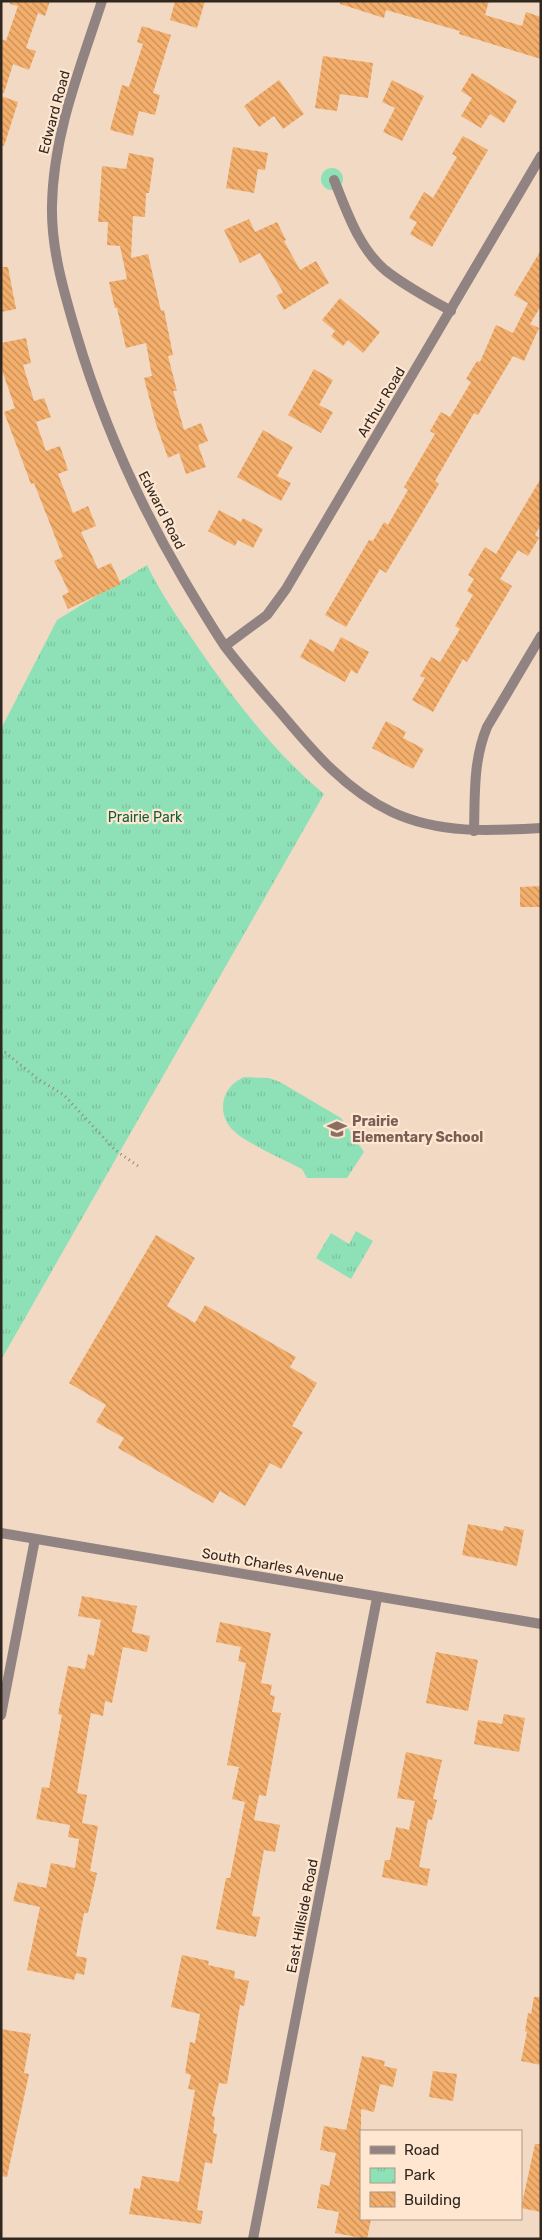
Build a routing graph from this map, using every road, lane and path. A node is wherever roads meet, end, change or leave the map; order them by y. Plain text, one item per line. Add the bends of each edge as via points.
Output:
1 (102, 1) edge
2 (541, 156) edge
3 (334, 180) dead end
4 (451, 311) junction
5 (541, 636) edge
6 (225, 646) junction
7 (541, 828) edge
8 (474, 831) junction
9 (1, 1049) edge
10 (141, 1168) dead end
11 (1, 1533) edge
12 (35, 1539) junction
13 (378, 1598) junction
14 (541, 1624) edge
15 (1, 1715) edge
16 (253, 2239) edge

1 - 6 street, Edward Road via 60,137 52,207 54,244 85,364 116,449 160,539
2 - 4 street, Arthur Road
3 - 4 street via 352,222 375,260 408,286
4 - 6 street, Arthur Road via 278,603
5 - 8 street via 487,726 481,742 475,772
6 - 8 street, Edward Road via 298,734 348,784 369,800 408,819 440,828
7 - 8 street, Edward Road
9 - 10 path via 64,1095 115,1150
11 - 12 street, South Charles Avenue
12 - 13 street, South Charles Avenue
12 - 15 street
13 - 14 street, South Charles Avenue
13 - 16 street, East Hillside Road

